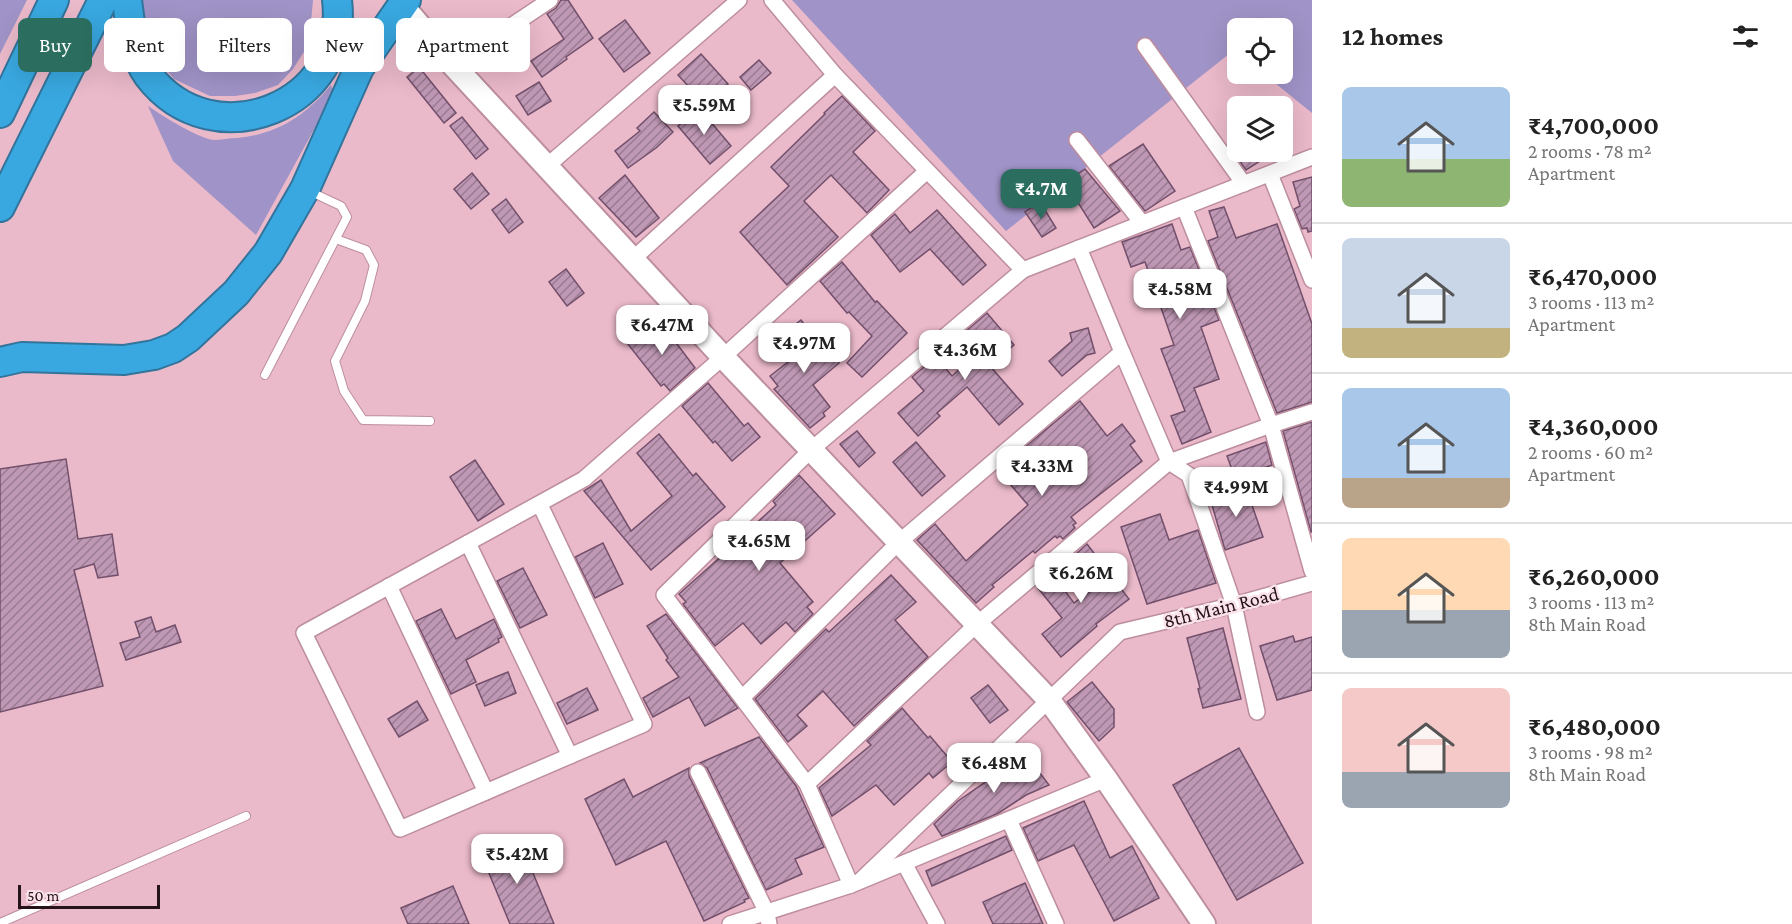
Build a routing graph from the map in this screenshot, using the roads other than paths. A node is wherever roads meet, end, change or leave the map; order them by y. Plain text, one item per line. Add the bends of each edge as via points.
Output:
1 (54, 0) edge
2 (103, 0) edge
3 (127, 0) edge
4 (337, 0) edge
5 (550, 0) edge
6 (739, 0) edge
7 (772, 0) edge
8 (404, 3) edge
9 (338, 18) edge
10 (416, 18) edge
11 (523, 18) edge
12 (384, 32) edge
13 (1145, 46) dead end
14 (319, 72) edge
15 (357, 72) edge
16 (460, 72) edge
17 (835, 75) junction
18 (7, 89) edge
19 (0, 113) edge
20 (1077, 140) dead end
21 (1312, 157) edge
22 (547, 166) junction
23 (927, 171) junction
24 (1270, 174) junction
25 (1244, 184) junction
26 (305, 189) junction
27 (0, 207) edge
28 (1184, 207) junction
29 (1142, 224) junction
30 (336, 239) junction
31 (1079, 248) junction
32 (633, 259) junction
33 (1023, 270) junction
34 (1312, 280) edge
35 (1122, 352) junction
36 (723, 357) junction
37 (0, 362) edge
38 (265, 375) dead end
39 (1312, 412) edge
40 (430, 421) dead end
41 (1270, 424) junction
42 (812, 449) junction
43 (1169, 462) junction
44 (543, 511) dead end
45 (468, 543) junction
46 (898, 543) junction
47 (1312, 571) edge
48 (1312, 583) edge
49 (389, 586) junction
50 (1234, 605) junction
51 (976, 625) junction
52 (743, 697) junction
53 (1049, 700) junction
54 (1257, 712) dead end
55 (570, 756) junction
56 (698, 772) dead end
57 (1106, 779) junction
58 (807, 784) junction
59 (486, 792) junction
60 (246, 816) dead end
61 (1009, 820) junction
62 (904, 862) junction
63 (856, 883) junction
64 (768, 919) edge
65 (0, 923) edge
66 (730, 924) edge
67 (937, 924) edge
68 (1056, 924) edge
69 (1204, 924) edge

1 - 18 highway
2 - 27 highway
3 - 14 highway via 137,52 148,74 180,104 196,112 237,119 261,113 301,92
4 - 9 highway
5 - 11 street
6 - 22 street
7 - 17 street
8 - 10 street
8 - 12 highway
13 - 25 street
15 - 26 highway
16 - 22 street
17 - 23 street
17 - 32 street
18 - 19 highway
20 - 29 street
21 - 24 street
22 - 32 street
23 - 33 street
23 - 36 street
24 - 25 street
24 - 34 street
25 - 28 street
26 - 30 lane via 341,207 347,217
26 - 37 highway via 268,253 236,293 173,348 124,360 22,357
28 - 29 street
28 - 41 street
29 - 31 street
30 - 38 lane
30 - 40 lane via 366,250 374,266 364,301 335,362 344,391 363,420
31 - 33 street
31 - 35 street
32 - 36 street
33 - 42 street
35 - 43 street
35 - 46 street
36 - 42 street
36 - 45 street via 584,479
39 - 41 street
41 - 43 street
41 - 47 street
42 - 46 street
42 - 52 street via 664,596
43 - 50 street via 1189,476
43 - 51 street
44 - 55 street via 644,724
45 - 49 street
45 - 55 street
46 - 51 street
46 - 52 street
48 - 50 street, 8th Main Road
49 - 59 street
49 - 59 street via 304,633 400,829
50 - 53 street, 8th Main Road via 1120,632
50 - 54 street
51 - 53 street
51 - 58 street
52 - 58 street
53 - 57 street
53 - 63 street, 8th Main Road
55 - 59 street
56 - 64 street
57 - 61 street
57 - 69 street
58 - 63 street
60 - 65 lane
61 - 62 street
61 - 68 street
62 - 63 street
62 - 67 street
63 - 64 street
64 - 66 street

